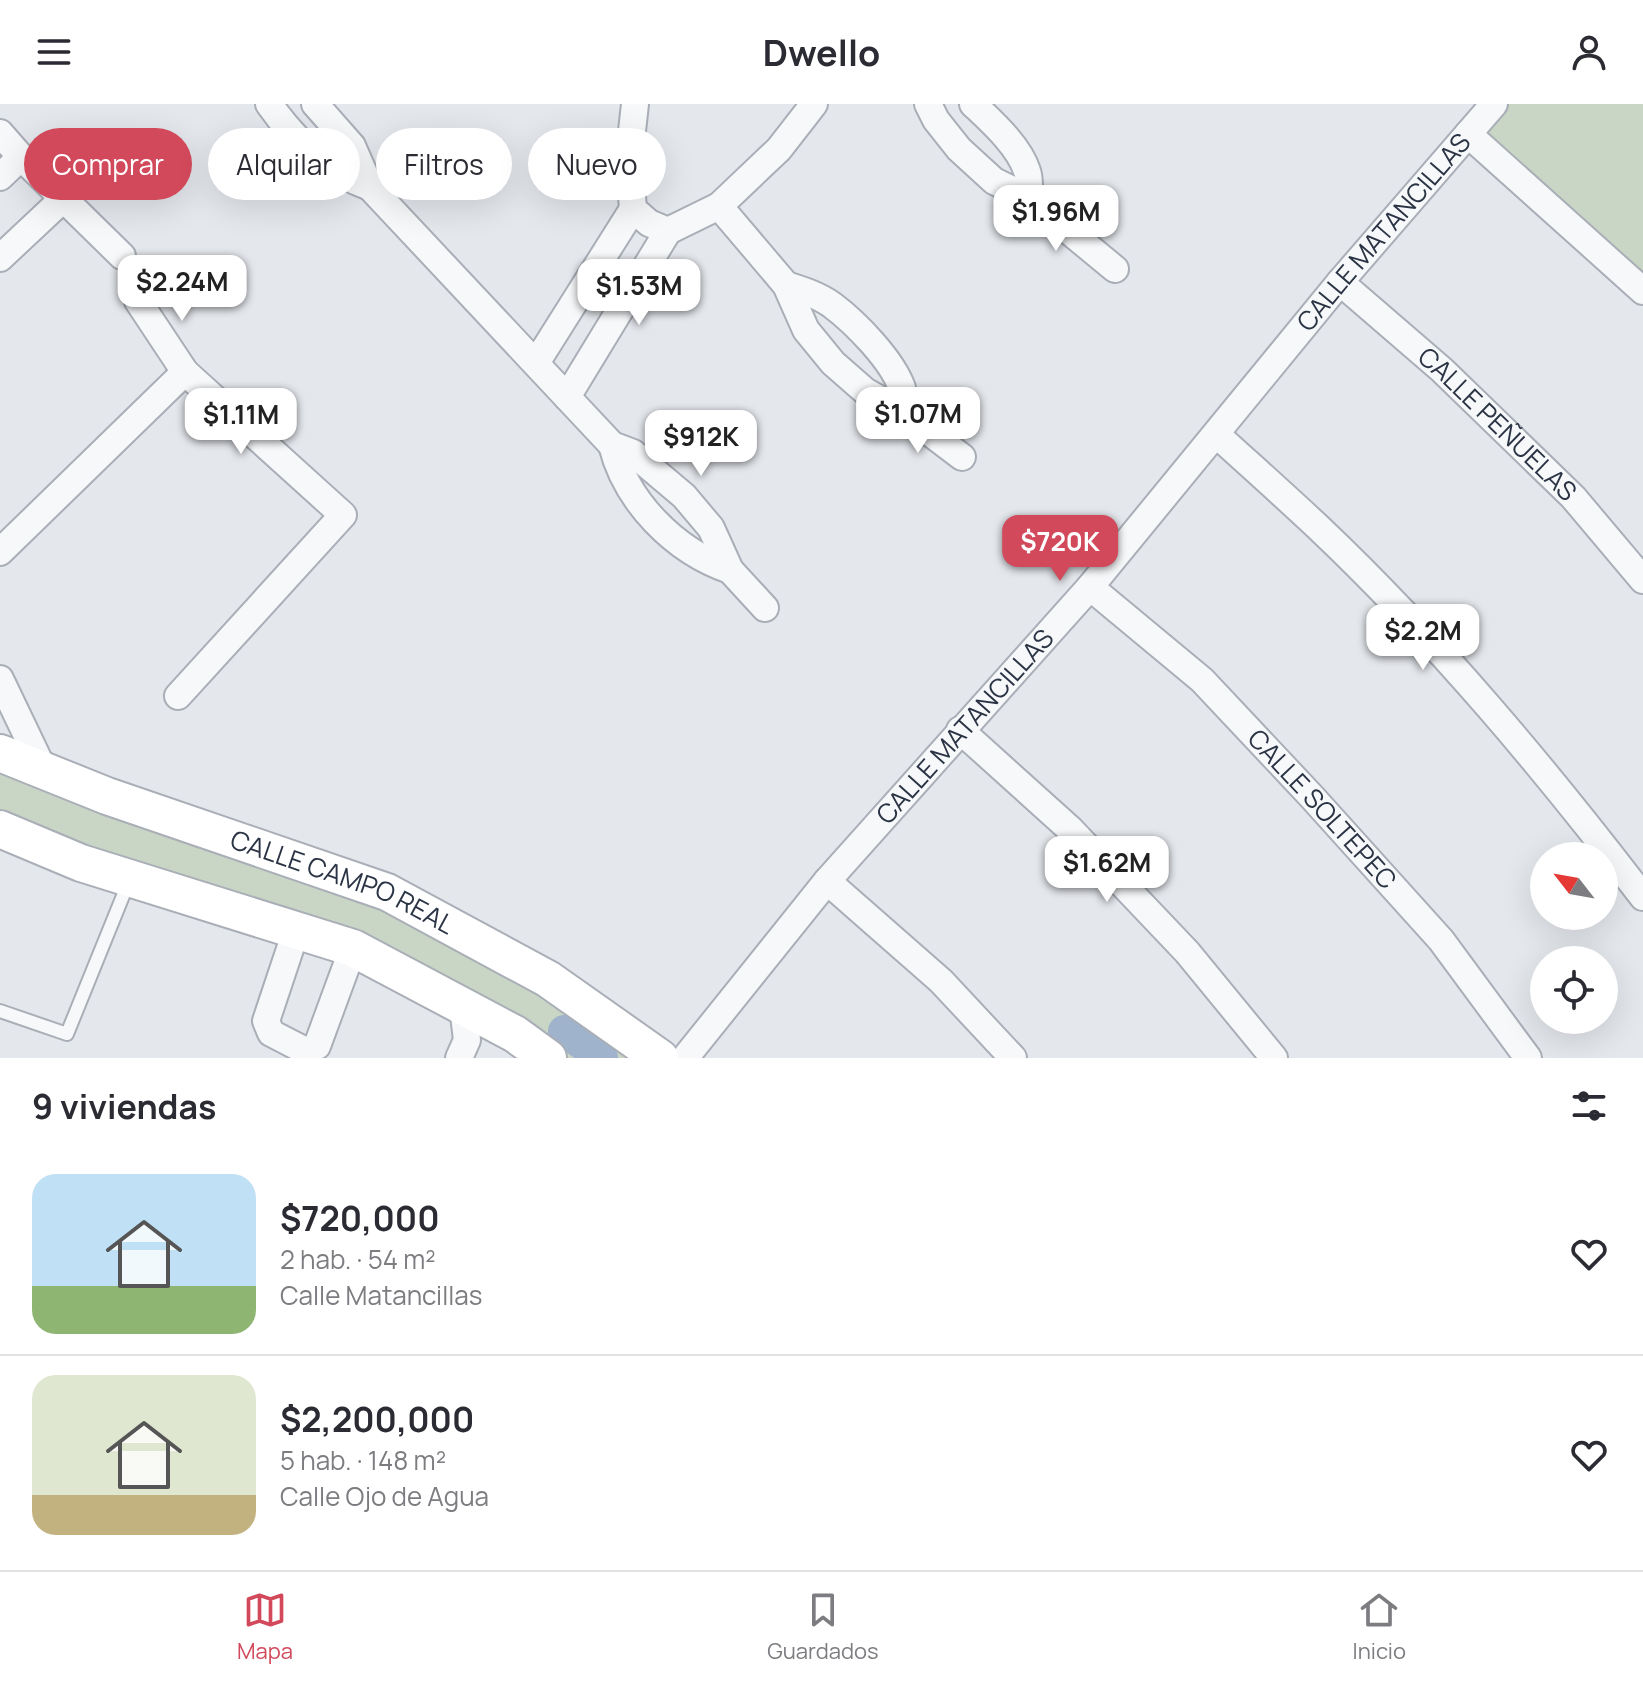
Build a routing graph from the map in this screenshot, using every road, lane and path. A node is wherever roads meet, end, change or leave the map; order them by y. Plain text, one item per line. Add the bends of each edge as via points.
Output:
1 (269, 104) edge
2 (315, 104) edge
3 (635, 104) edge
4 (814, 104) edge
5 (928, 104) edge
6 (973, 104) edge
7 (1494, 104) edge
8 (0, 133) edge
9 (1468, 134) junction
10 (21, 157) junction
11 (24, 160) edge
12 (0, 177) edge
13 (370, 187) junction
14 (1029, 198) junction
15 (62, 200) edge
16 (66, 200) edge
17 (719, 206) junction
18 (633, 209) junction
19 (668, 231) junction
20 (122, 256) dead end
21 (0, 258) edge
22 (1115, 269) dead end
23 (1340, 282) junction
24 (786, 285) junction
25 (1643, 291) edge
26 (138, 301) dead end
27 (536, 363) junction
28 (185, 372) junction
29 (567, 397) junction
30 (904, 413) junction
31 (1216, 434) junction
32 (612, 445) junction
33 (962, 457) dead end
34 (0, 552) edge
35 (730, 570) junction
36 (1643, 580) edge
37 (1090, 587) junction
38 (765, 608) dead end
39 (0, 679) edge
40 (178, 696) dead end
41 (960, 730) junction
42 (0, 753) edge
43 (44, 771) junction
44 (0, 829) edge
45 (131, 878) junction
46 (827, 881) junction
47 (1643, 897) edge
48 (296, 931) junction
49 (353, 948) junction
50 (463, 1007) junction
51 (0, 1011) edge
52 (534, 1056) edge
53 (459, 1058) edge
54 (660, 1058) edge
55 (685, 1058) edge
56 (1013, 1058) edge
57 (1274, 1058) edge
58 (1528, 1058) edge

1 - 13 street via 328,168
2 - 13 street via 352,146
3 - 18 street via 629,158
4 - 17 street via 779,149
5 - 14 street via 959,149 994,181
6 - 14 street via 1021,158 1029,174
7 - 9 street, CALLE MATANCILLAS
8 - 10 street
9 - 23 street, CALLE MATANCILLAS
9 - 25 street
10 - 11 street
10 - 12 street
13 - 27 street
14 - 22 street
15 - 21 street
16 - 20 street
17 - 19 street
17 - 24 street
18 - 19 street
18 - 27 street
19 - 29 street
23 - 31 street, CALLE MATANCILLAS
23 - 36 street, CALLE PEÑUELAS via 1442,370 1573,497
24 - 30 street via 806,330 833,363 865,391
24 - 30 street via 831,305 864,335 903,390
26 - 28 street
27 - 29 street
28 - 34 street
28 - 40 street via 343,515
29 - 32 street
30 - 33 street
31 - 37 street, CALLE MATANCILLAS
31 - 47 street via 1320,529 1436,649 1567,799
32 - 35 street via 633,453 684,496 711,528
32 - 35 street via 629,489 659,524 687,550
35 - 38 street
37 - 41 street, CALLE MATANCILLAS
37 - 58 street, CALLE SOLTEPEC via 1202,680 1312,797 1441,940
39 - 43 street
41 - 46 street, CALLE MATANCILLAS
41 - 57 street via 1082,841 1187,952
42 - 43 street, CALLE CAMPO REAL
43 - 54 street, CALLE CAMPO REAL via 387,892 548,979
44 - 45 street
45 - 48 street
45 - 51 lane via 67,1034
46 - 55 street, CALLE MATANCILLAS
46 - 56 street via 941,981
48 - 49 street
48 - 49 street via 266,1021 271,1033 306,1051 317,1046
49 - 50 street
50 - 52 street via 515,1034
50 - 53 street via 467,1040

